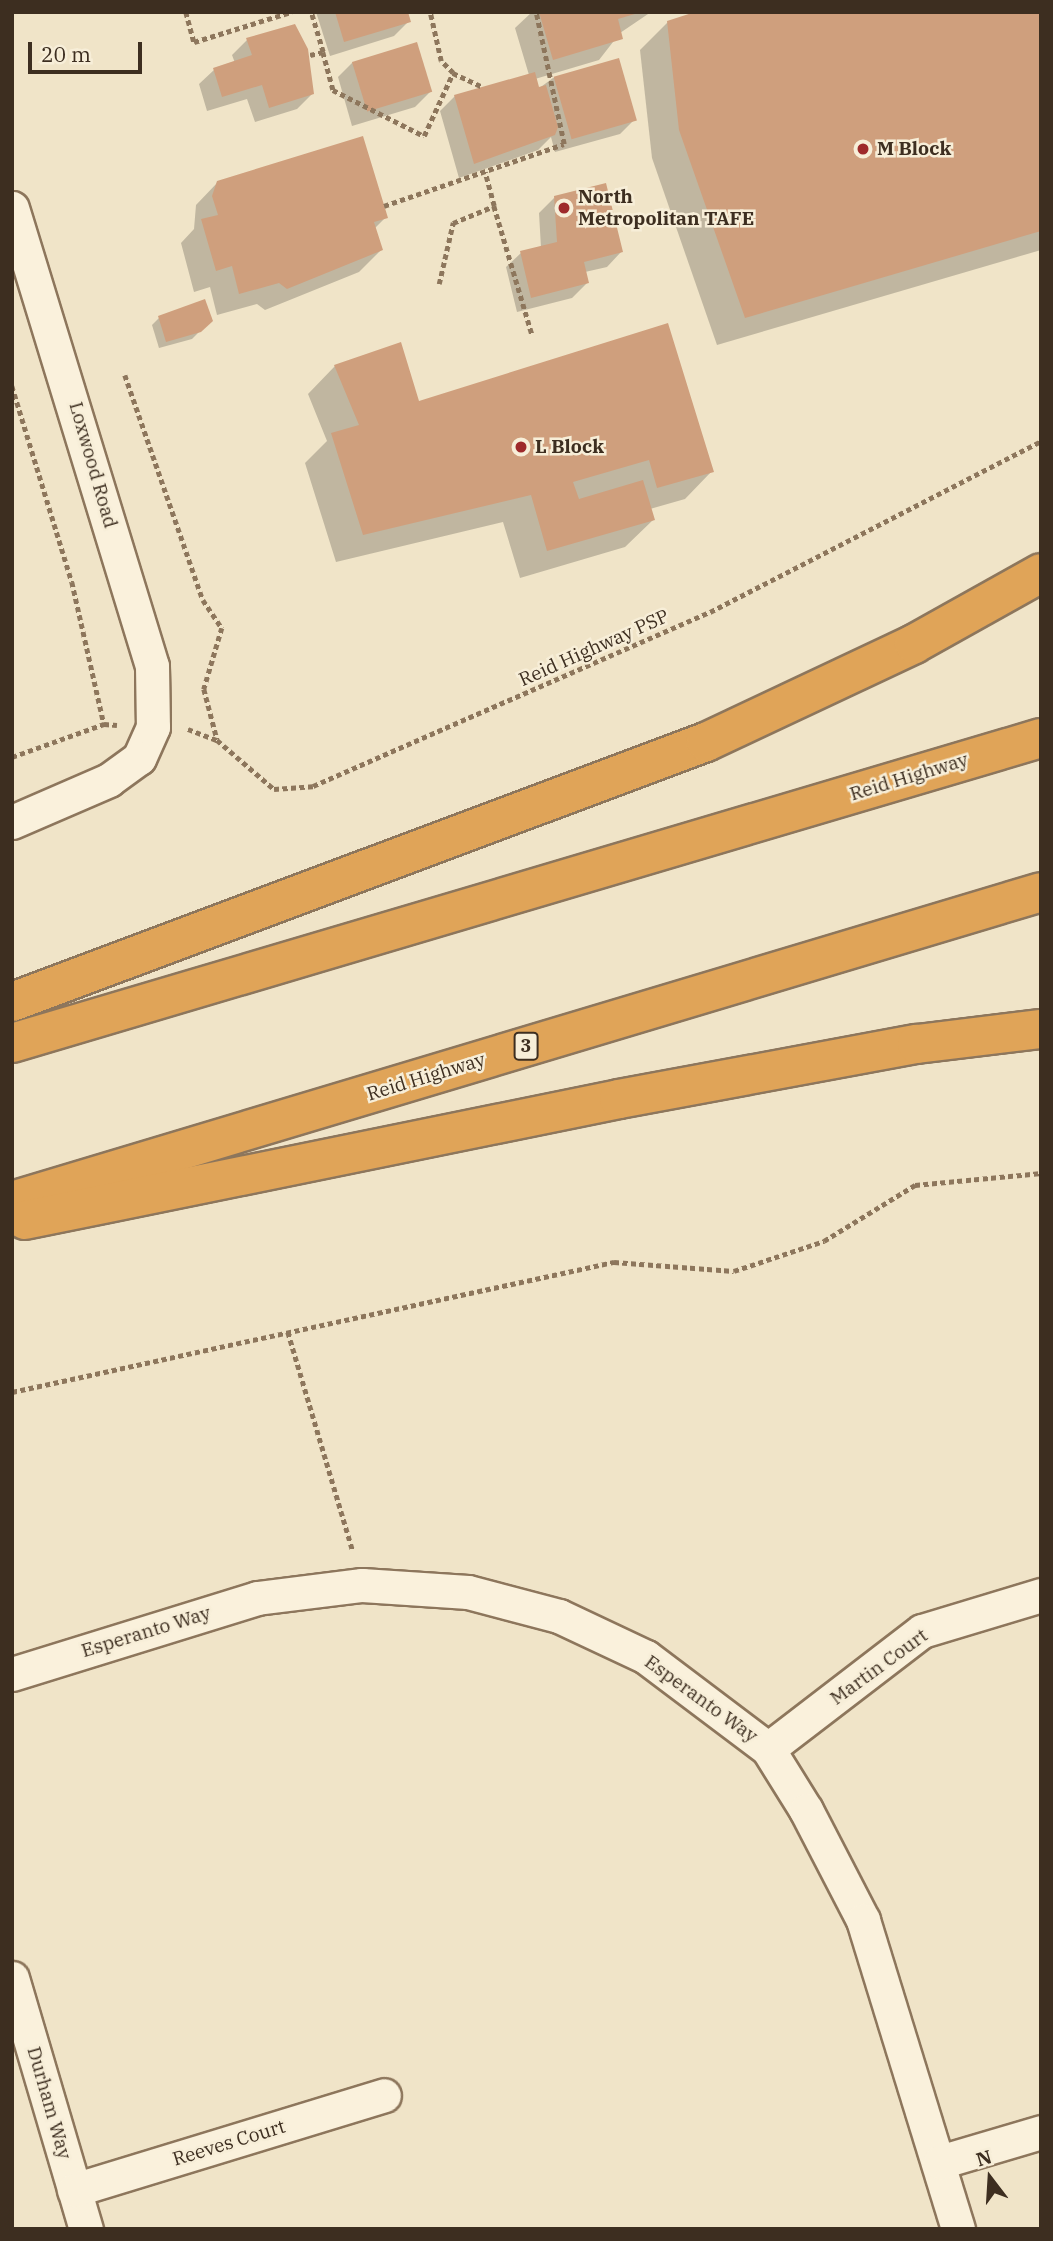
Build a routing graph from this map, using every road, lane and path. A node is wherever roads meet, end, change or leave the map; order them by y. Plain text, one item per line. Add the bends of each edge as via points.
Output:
1 (186, 12) edge
2 (291, 12) edge
3 (311, 12) edge
4 (430, 12) edge
5 (536, 12) edge
6 (323, 52) junction
7 (310, 55) dead end
8 (453, 73) junction
9 (483, 87) dead end
10 (485, 172) junction
11 (384, 206) dead end
12 (494, 206) junction
13 (13, 213) edge
14 (439, 284) dead end
15 (532, 334) dead end
16 (125, 375) dead end
17 (12, 386) edge
18 (1041, 441) edge
19 (1041, 573) edge
20 (104, 724) junction
21 (153, 727) junction
22 (1041, 737) edge
23 (217, 740) junction
24 (12, 757) edge
25 (12, 822) edge
26 (1041, 892) edge
27 (12, 1003) edge
28 (1041, 1028) edge
29 (12, 1043) edge
30 (1041, 1173) edge
31 (12, 1201) edge
32 (12, 1223) edge
33 (288, 1332) junction
34 (12, 1392) edge
35 (362, 1585) junction
36 (1041, 1595) edge
37 (12, 1674) edge
38 (768, 1749) junction
39 (12, 1978) edge
40 (384, 2095) dead end
41 (1041, 2132) edge
42 (940, 2162) junction
43 (74, 2190) junction
44 (86, 2229) edge
45 (958, 2229) edge

1 - 2 path via 194,42
3 - 6 path
4 - 8 path via 441,61
5 - 10 path via 564,144
6 - 7 path
6 - 8 path via 332,90 424,136
8 - 9 path
10 - 11 path
10 - 12 path
12 - 14 path via 453,223
12 - 15 path
13 - 21 street, Loxwood Road via 152,666
16 - 23 path via 203,600 222,628 204,690
17 - 20 path via 72,582
18 - 23 path, Reid Highway PSP via 710,612 313,786 274,789
19 - 27 highway via 914,644 706,742 502,824
20 - 21 path, Reid Highway PSP
20 - 24 path
21 - 23 path, Reid Highway PSP via 191,730
21 - 25 street via 139,758 109,780
22 - 29 highway, Reid Highway
26 - 31 highway, Reid Highway / 3
28 - 32 highway via 917,1044 632,1097
30 - 33 path via 915,1185 824,1241 734,1271 614,1262
33 - 34 path
33 - 35 path
35 - 37 street, Esperanto Way via 257,1598
35 - 38 street, Esperanto Way via 468,1592 559,1616 646,1657
36 - 38 street, Martin Court via 922,1631
38 - 42 street, Esperanto Way via 863,1920
39 - 43 street, Durham Way
40 - 43 street, Reeves Court
41 - 42 street
42 - 45 street, Esperanto Way
43 - 44 street, Durham Way

